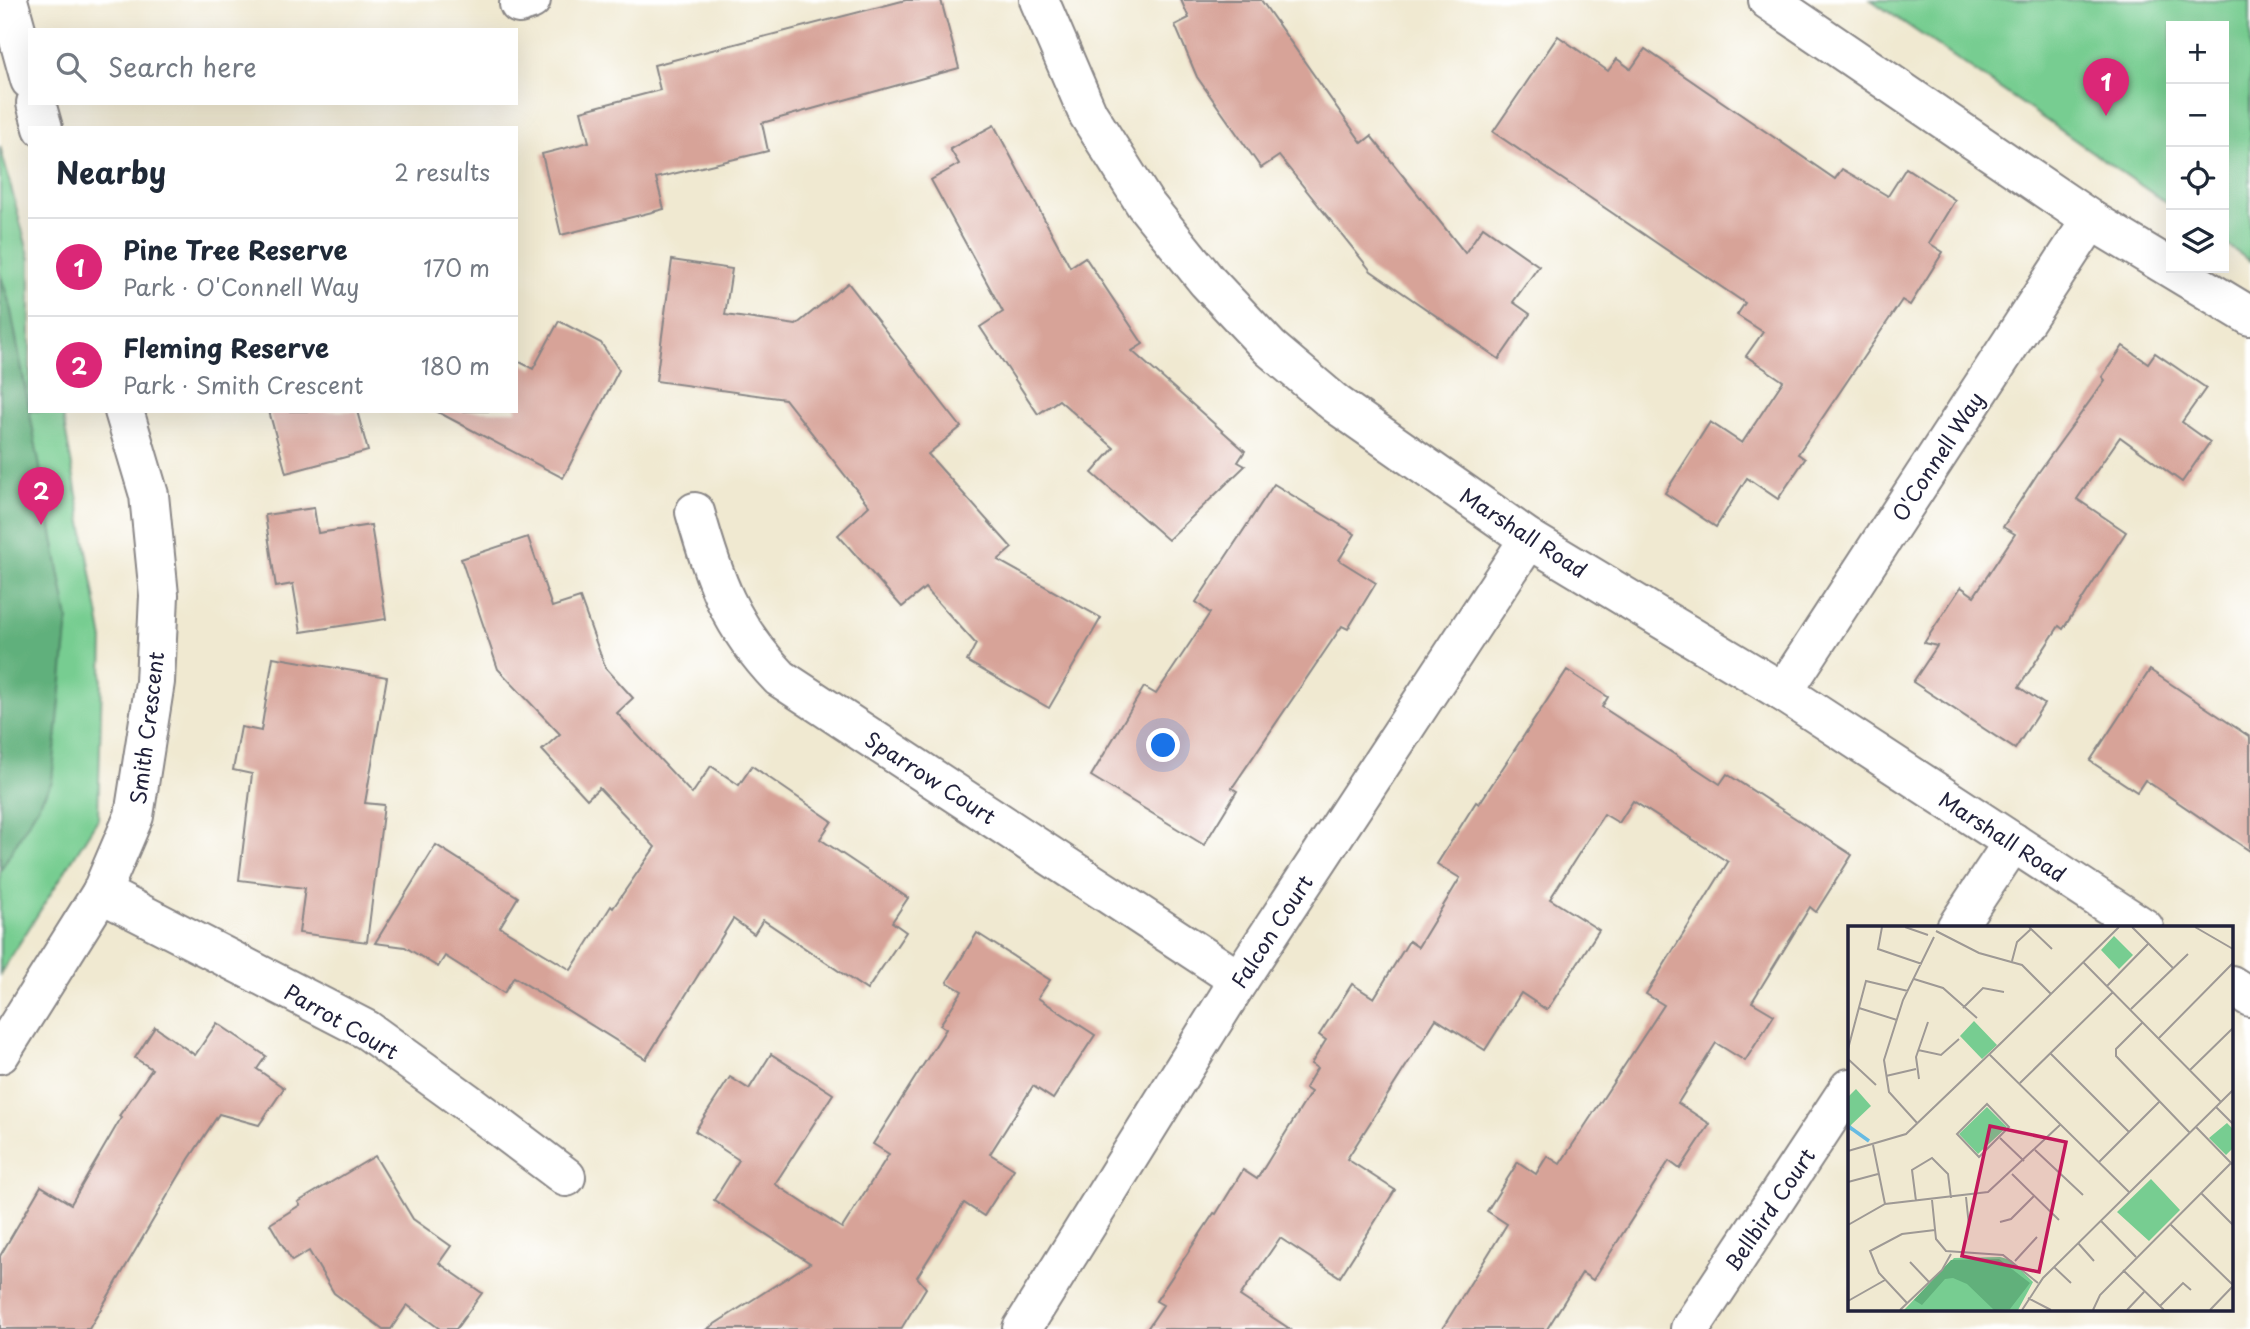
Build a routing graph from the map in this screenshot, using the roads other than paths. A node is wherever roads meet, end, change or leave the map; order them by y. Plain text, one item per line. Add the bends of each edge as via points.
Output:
1 (8, 0) edge
2 (1039, 0) edge
3 (1768, 0) edge
4 (28, 73) edge
5 (37, 105) edge
6 (42, 126) edge
7 (2091, 220) junction
8 (2250, 316) edge
9 (125, 413) edge
10 (695, 512) dead end
11 (1528, 539) junction
12 (1783, 692) junction
13 (2013, 842) junction
14 (101, 893) junction
15 (1956, 926) edge
16 (2141, 926) edge
17 (1239, 980) junction
18 (2232, 986) edge
19 (2250, 998) edge
20 (0, 1054) edge
21 (1848, 1090) edge
22 (566, 1177) dead end
23 (1023, 1329) edge
24 (1690, 1329) edge

1 - 4 street
2 - 11 street, Marshall Road via 1088,114 1145,204 1207,281 1270,348 1336,404
3 - 7 street
5 - 6 street
7 - 8 street
7 - 12 street, O'Connell Way
9 - 14 street, Smith Crescent via 149,495 159,595 155,682 134,816
10 - 17 street, Sparrow Court via 728,608 780,678
11 - 12 street, Marshall Road
11 - 17 street, Falcon Court
12 - 13 street, Marshall Road
13 - 15 street
13 - 16 street, Marshall Road
14 - 20 street, Smith Crescent
14 - 22 street, Parrot Court via 367,1030
17 - 23 street, Falcon Court
18 - 19 street
21 - 24 street, Bellbird Court

